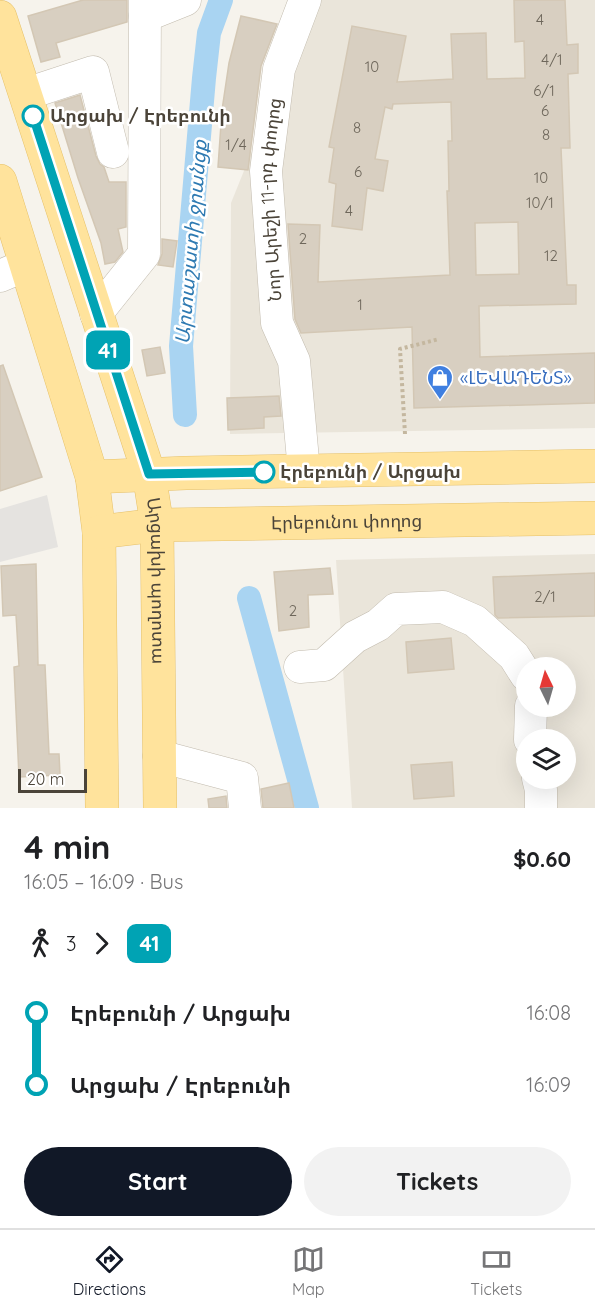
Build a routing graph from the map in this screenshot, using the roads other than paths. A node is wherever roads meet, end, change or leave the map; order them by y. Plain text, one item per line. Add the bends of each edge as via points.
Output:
1 (185, 0) edge
2 (305, 0) edge
3 (145, 8) edge
4 (0, 17) edge
5 (26, 94) junction
6 (112, 152) dead end
7 (0, 181) edge
8 (13, 271) edge
9 (96, 314) junction
10 (595, 466) edge
11 (304, 471) junction
12 (149, 474) junction
13 (92, 477) junction
14 (595, 518) edge
15 (157, 525) junction
16 (99, 532) junction
17 (516, 659) edge
18 (300, 667) dead end
19 (159, 756) junction
20 (541, 789) edge
21 (102, 808) edge
22 (160, 808) edge
23 (245, 808) edge
24 (541, 808) edge

1 - 3 street
2 - 11 street, Նոր Արեշի 11-րդ փողոց via 279,69 266,171 277,323 294,361
3 - 9 street via 144,254
4 - 5 main road, Արցախի պողոտա
5 - 6 street via 93,72
5 - 9 main road, Արցախի պողոտա
7 - 8 main road
8 - 13 main road
9 - 12 main road, Արցախի պողոտա
10 - 11 main road
11 - 12 main road
12 - 13 main road
12 - 15 main road, Արցախի պողոտա
13 - 16 main road
14 - 15 main road, Էրեբունու փողոց
15 - 16 main road, Էրեբունու փողոց
15 - 19 main road, Արցախի պողոտա
16 - 21 main road
17 - 18 street via 475,621 443,608 396,609 378,625 355,637 324,665
19 - 22 main road, Արցախի պողոտա
19 - 23 street via 242,778
20 - 24 street

